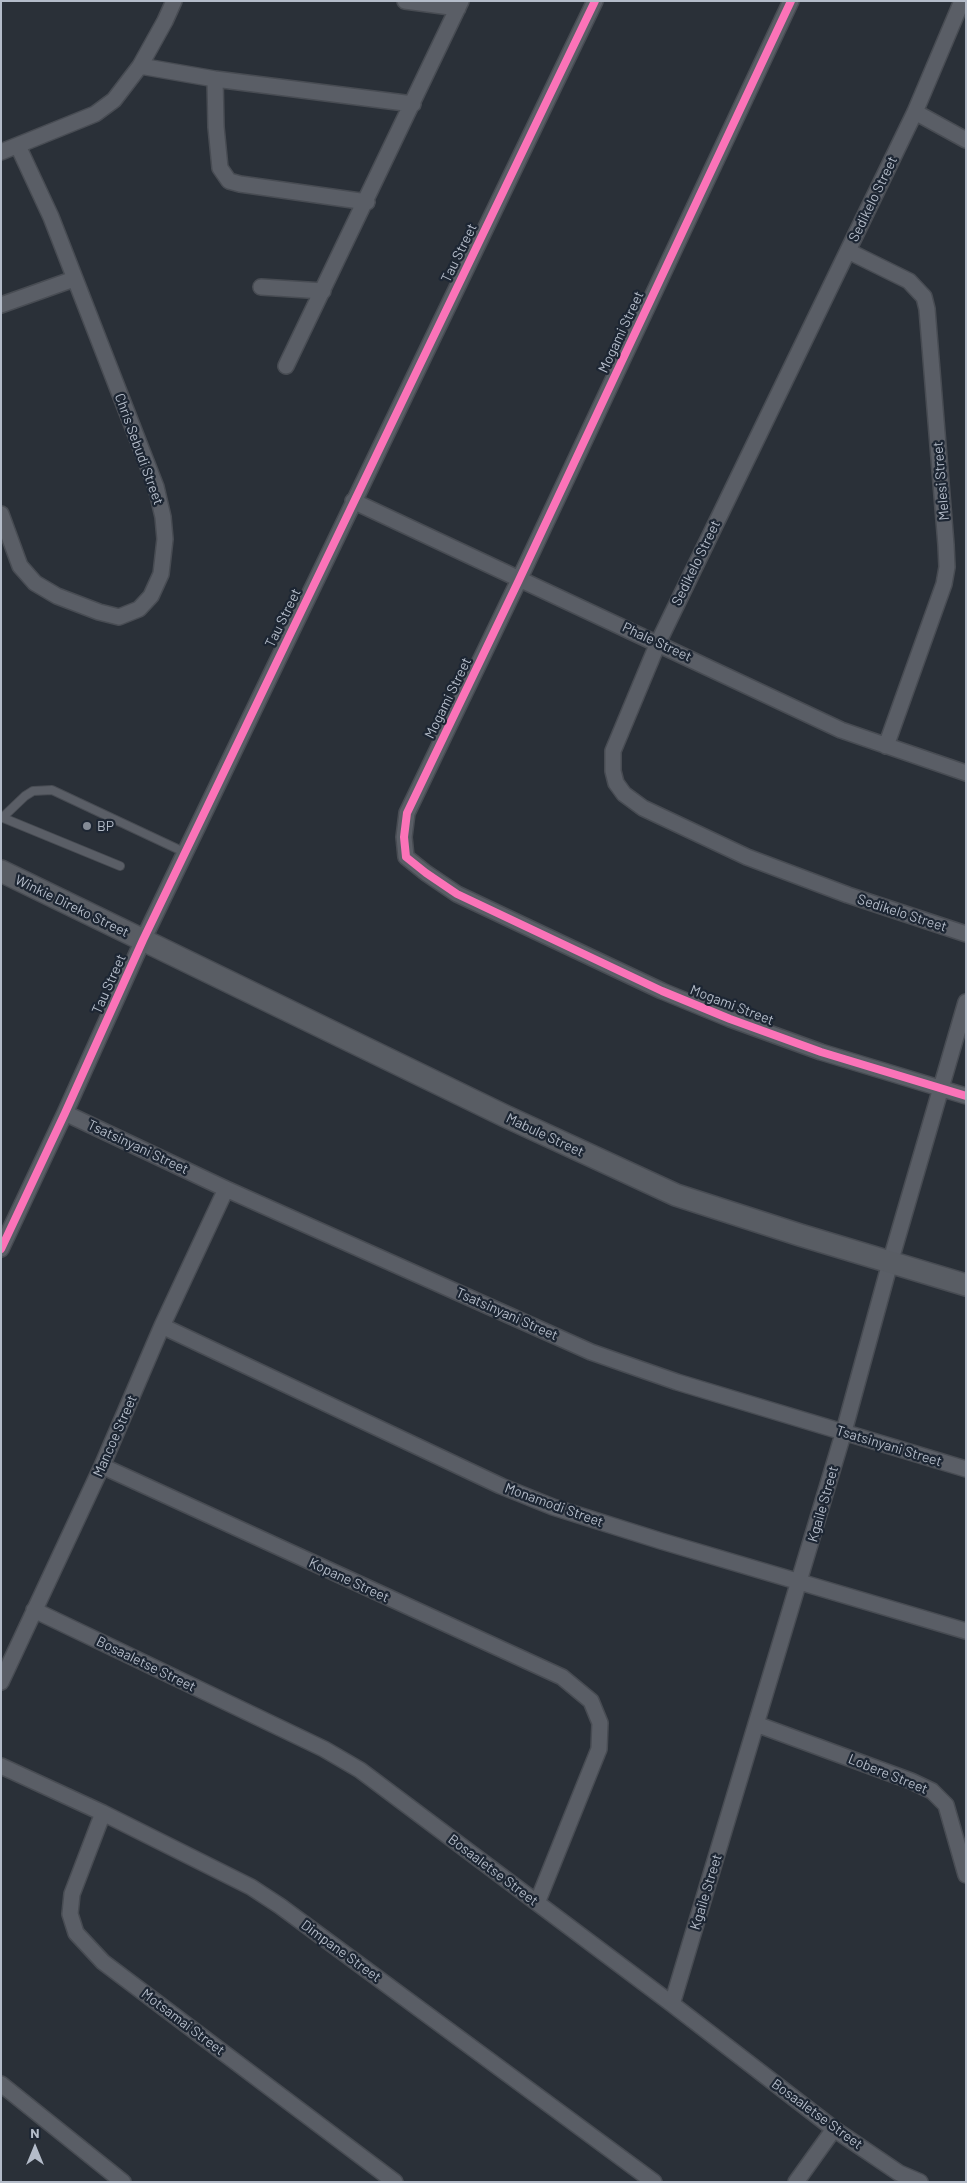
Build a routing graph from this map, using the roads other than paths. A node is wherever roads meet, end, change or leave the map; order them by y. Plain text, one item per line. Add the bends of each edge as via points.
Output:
1 (174, 1) edge
2 (405, 1) edge
3 (594, 1) edge
4 (791, 1) edge
5 (962, 1) edge
6 (460, 5) edge
7 (140, 66) junction
8 (215, 79) junction
9 (413, 104) junction
10 (915, 112) junction
11 (966, 140) edge
12 (18, 146) junction
13 (1, 152) edge
14 (366, 202) junction
15 (848, 251) junction
16 (74, 279) junction
17 (261, 287) dead end
18 (323, 290) junction
19 (1, 305) edge
20 (286, 366) dead end
21 (352, 501) junction
22 (1, 514) edge
23 (519, 580) junction
24 (658, 643) junction
25 (886, 746) junction
26 (966, 772) edge
27 (2, 817) edge
28 (184, 852) junction
29 (120, 866) dead end
30 (1, 872) edge
31 (966, 934) edge
32 (143, 940) junction
33 (966, 1002) edge
34 (939, 1089) junction
35 (966, 1096) edge
36 (65, 1113) junction
37 (226, 1189) junction
38 (1, 1249) edge
39 (890, 1263) junction
40 (966, 1285) edge
41 (162, 1326) junction
42 (844, 1431) junction
43 (102, 1466) junction
44 (966, 1470) edge
45 (800, 1581) junction
46 (34, 1610) junction
47 (966, 1631) edge
48 (1, 1682) edge
49 (756, 1724) junction
50 (1, 1766) edge
51 (103, 1813) junction
52 (966, 1875) edge
53 (537, 1903) junction
54 (672, 2004) junction
55 (1, 2084) edge
56 (834, 2129) junction
57 (101, 2175) edge
58 (123, 2182) edge
59 (395, 2182) edge
60 (654, 2182) edge
61 (796, 2182) edge
62 (920, 2182) edge

1 - 7 street
2 - 6 street
3 - 21 street, Tau Street
4 - 23 street, Mogami Street
5 - 10 street, Sedikelo Street
6 - 9 street
7 - 8 street
7 - 12 street via 114,100 95,114
8 - 9 street
8 - 14 street via 220,168 230,181
9 - 14 street
10 - 11 street
10 - 15 street, Sedikelo Street
12 - 13 street
12 - 16 street, Chris Sebudi Street via 51,217
14 - 18 street
15 - 24 street, Sedikelo Street
15 - 25 street, Melesi Street via 909,281 924,297 944,515 947,566 944,584
16 - 19 street
16 - 22 street, Chris Sebudi Street via 156,487 162,510 165,539 161,574 152,596 139,609 119,617 57,596 35,583 20,566
17 - 18 street
18 - 20 street
21 - 23 street, Phale Street
21 - 28 street, Tau Street
23 - 24 street, Phale Street
23 - 34 street, Mogami Street via 407,813 406,857 457,894 662,991 730,1020
24 - 25 street, Phale Street via 841,730
24 - 31 street, Sedikelo Street via 613,751 616,783 624,794 643,808 748,857 848,895
25 - 26 street, Phale Street
27 - 28 lane via 33,791 52,790
27 - 29 lane
28 - 32 street, Tau Street
30 - 32 street, Winkie Direko Street
32 - 36 street, Tau Street
32 - 39 street, Mabule Street via 505,1116 676,1195
33 - 34 street, Kgaile Street
34 - 35 street, Mogami Street
34 - 39 street, Kgaile Street
36 - 37 street, Tsatsinyani Street
36 - 38 street, Tau Street
37 - 41 street, Mancoe Street
37 - 42 street, Tsatsinyani Street via 592,1352 677,1382
39 - 40 street, Mabule Street
39 - 42 street, Kgaile Street
41 - 43 street, Mancoe Street
41 - 45 street, Monamodi Street via 501,1486 553,1507
42 - 44 street, Tsatsinyani Street
42 - 45 street, Kgaile Street
43 - 46 street, Mancoe Street
43 - 53 street, Kopane Street via 562,1677 591,1702 600,1723 599,1749
45 - 47 street, Monamodi Street
45 - 49 street, Kgaile Street
46 - 48 street, Mancoe Street
46 - 53 street, Bosaaletse Street via 324,1749 382,1786
49 - 52 street, Lobere Street via 932,1791 946,1805
49 - 54 street, Kgaile Street
50 - 51 street, Dimpane Street
51 - 59 street, Motsamai Street via 72,1894 70,1914 76,1933 103,1962
51 - 60 street, Dimpane Street via 228,1875 280,1906
53 - 54 street, Bosaaletse Street
54 - 56 street, Bosaaletse Street
55 - 57 street
56 - 61 street
56 - 62 street, Bosaaletse Street via 899,2172
57 - 58 street

